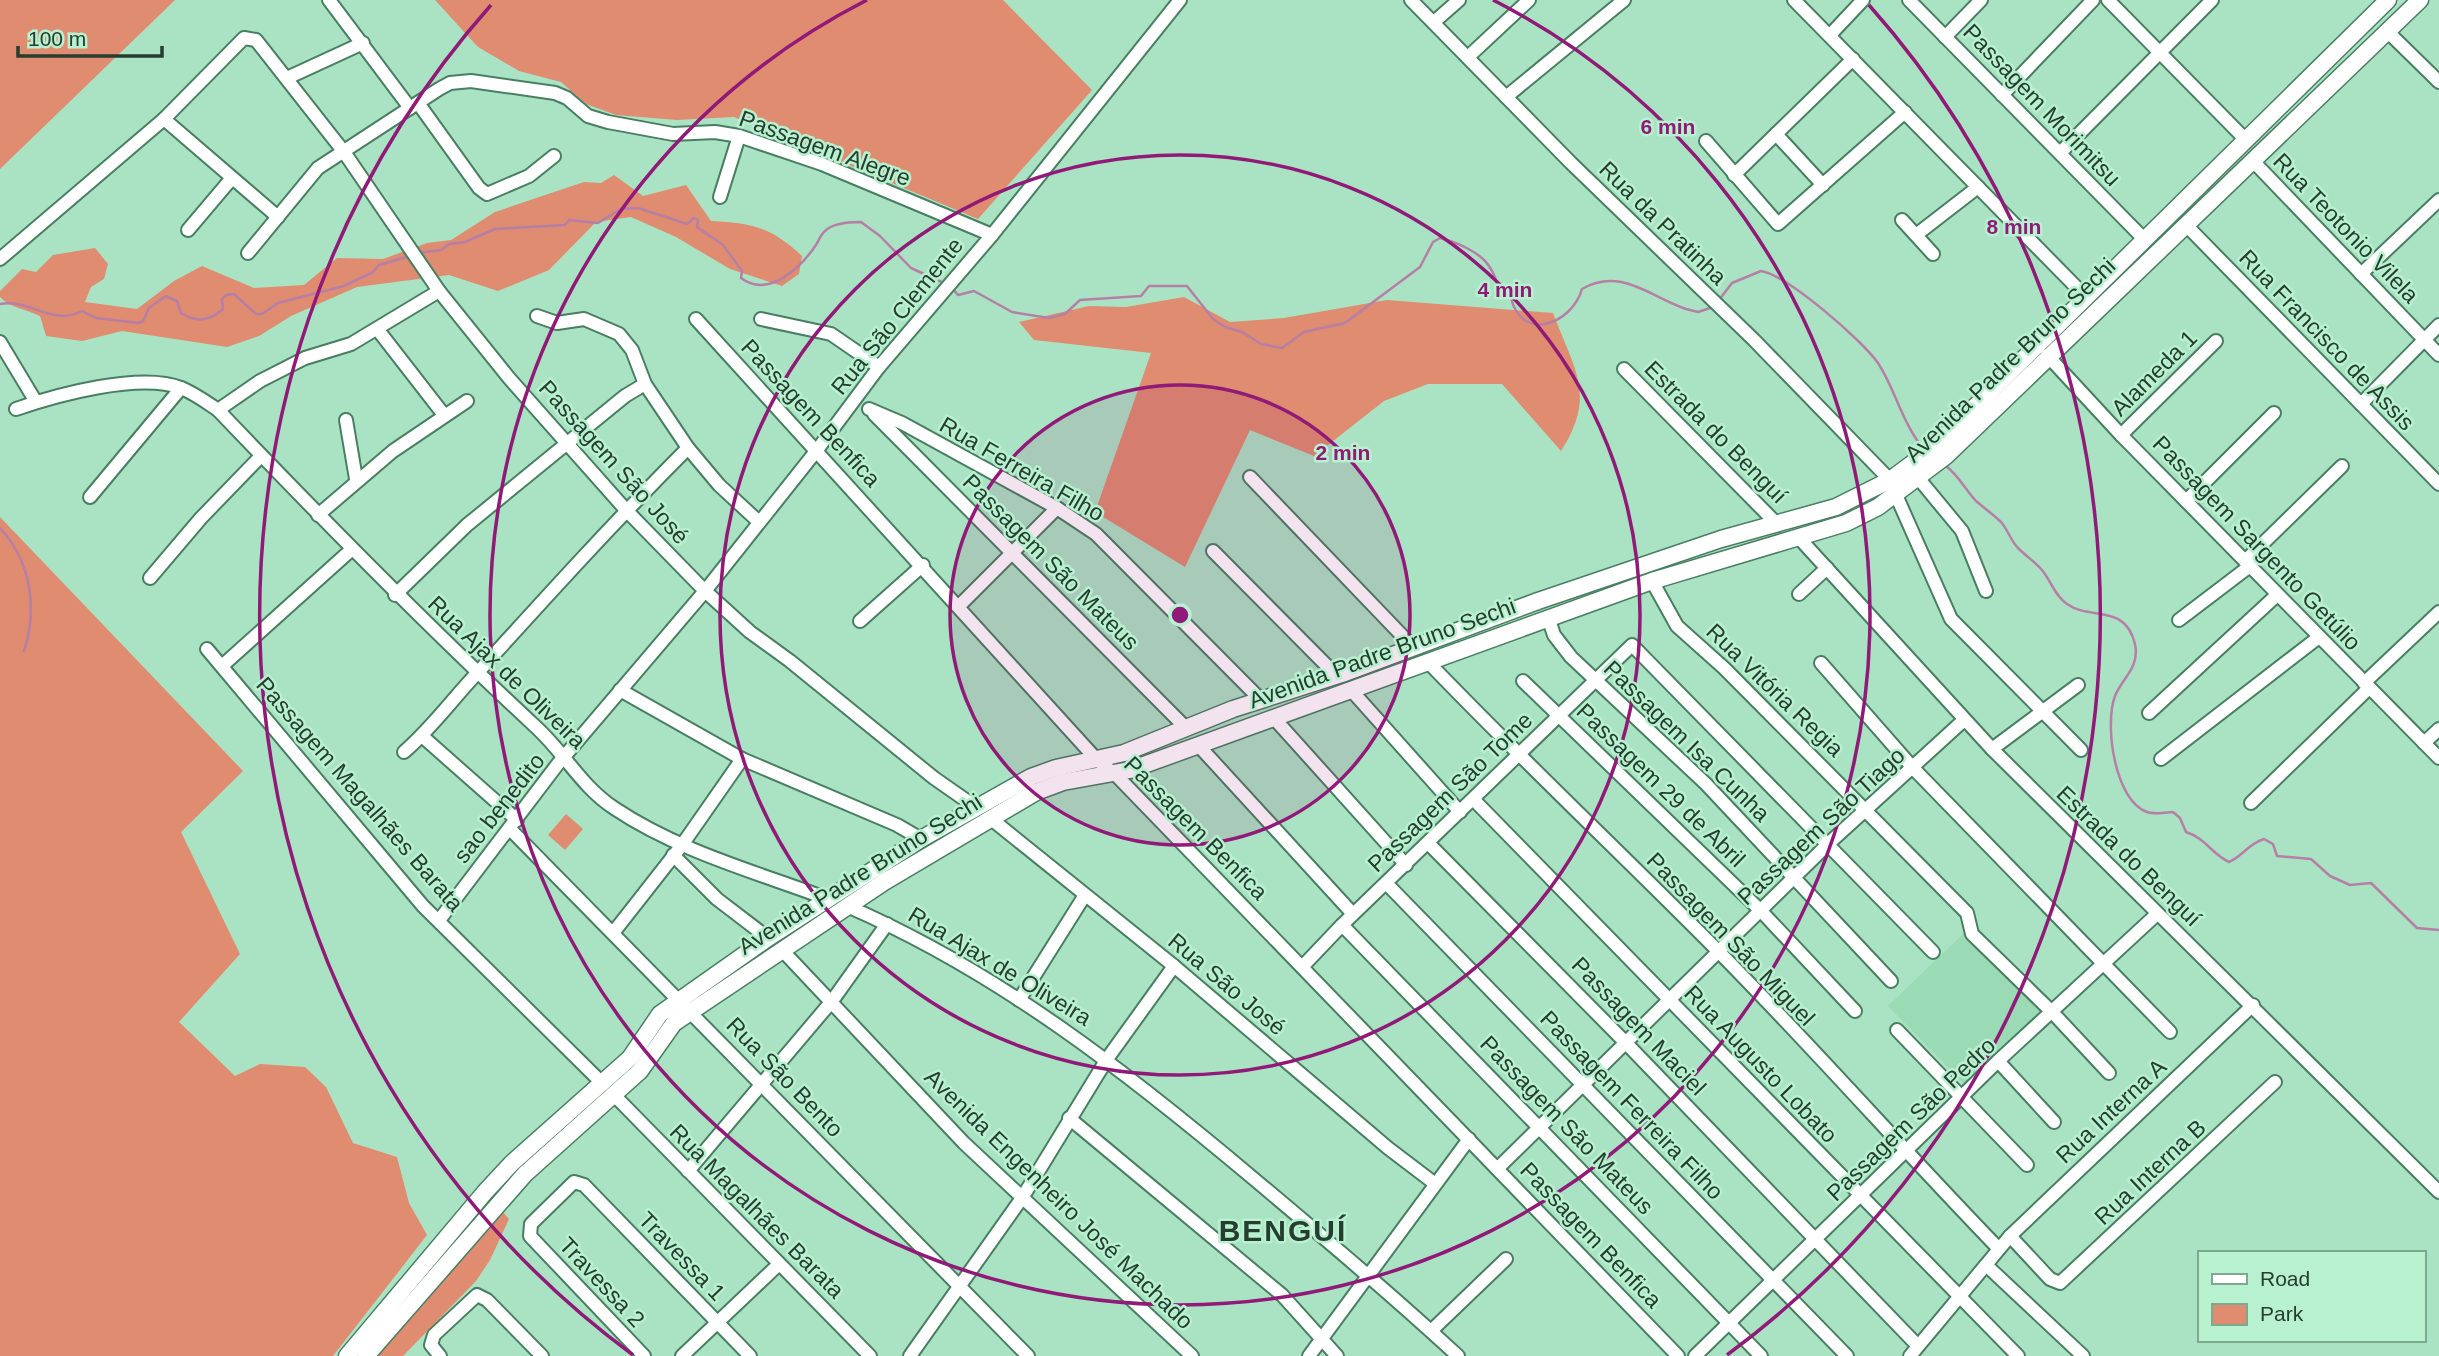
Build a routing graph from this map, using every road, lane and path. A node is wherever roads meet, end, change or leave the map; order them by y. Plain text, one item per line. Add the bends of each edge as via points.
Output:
1 (329, 0) edge
2 (1180, 0) edge
3 (1411, 0) edge
4 (1459, 0) edge
5 (1529, 0) edge
6 (1624, 0) edge
7 (1794, 0) edge
8 (1863, 0) edge
9 (1909, 0) edge
10 (1981, 0) edge
11 (2093, 0) edge
12 (2108, 0) edge
13 (2212, 0) edge
14 (2388, 0) edge
15 (2420, 0) edge
16 (1609, 5) edge
17 (1434, 22) junction
18 (2387, 31) junction
19 (1830, 35) junction
20 (1945, 37) junction
21 (363, 43) junction
22 (2160, 52) junction
23 (1468, 57) junction
24 (1853, 59) junction
25 (287, 78) junction
26 (2439, 82) edge
27 (2002, 95) junction
28 (1506, 97) junction
29 (414, 105) junction
30 (1905, 111) junction
31 (163, 119) junction
32 (1776, 134) junction
33 (739, 136) junction
34 (2246, 140) junction
35 (1706, 141) dead end
36 (344, 152) junction
37 (2060, 153) junction
38 (554, 156) dead end
39 (2252, 160) junction
40 (1734, 175) junction
41 (232, 178) junction
42 (1823, 185) junction
43 (1978, 187) junction
44 (720, 197) dead end
45 (2439, 200) edge
46 (278, 217) junction
47 (1902, 220) dead end
48 (2185, 224) junction
49 (188, 230) dead end
50 (992, 234) junction
51 (1916, 235) junction
52 (2144, 239) junction
53 (248, 253) dead end
54 (1933, 254) dead end
55 (0, 258) edge
56 (2361, 274) junction
57 (439, 291) junction
58 (2085, 296) junction
59 (537, 316) dead end
60 (696, 319) dead end
61 (761, 319) dead end
62 (2439, 325) edge
63 (378, 330) junction
64 (2423, 340) junction
65 (2216, 341) dead end
66 (0, 342) edge
67 (2048, 355) junction
68 (2439, 355) edge
69 (879, 367) junction
70 (1624, 369) dead end
71 (645, 384) junction
72 (181, 388) junction
73 (855, 398) junction
74 (467, 401) dead end
75 (36, 402) junction
76 (2361, 404) junction
77 (16, 409) dead end
78 (869, 409) junction
79 (218, 410) junction
80 (2274, 413) dead end
81 (444, 415) junction
82 (346, 420) dead end
83 (2121, 435) junction
84 (568, 444) junction
85 (688, 449) junction
86 (817, 450) junction
87 (261, 456) junction
88 (2342, 466) dead end
89 (1250, 477) dead end
90 (356, 479) junction
91 (1919, 479) junction
92 (1891, 484) junction
93 (2439, 484) edge
94 (90, 497) dead end
95 (2186, 500) junction
96 (1057, 508) junction
97 (626, 510) junction
98 (318, 515) junction
99 (759, 522) junction
100 (1778, 524) junction
101 (1800, 539) junction
102 (351, 550) junction
103 (1213, 551) dead end
104 (1011, 552) junction
105 (2248, 564) junction
106 (923, 565) junction
107 (1827, 569) junction
108 (150, 578) dead end
109 (1652, 581) junction
110 (705, 591) junction
111 (1986, 591) dead end
112 (1799, 594) dead end
113 (396, 595) junction
114 (2277, 595) junction
115 (959, 606) junction
116 (2439, 611) edge
117 (1548, 617) junction
118 (2179, 620) dead end
119 (860, 621) dead end
120 (2319, 637) junction
121 (1414, 648) junction
122 (207, 649) dead end
123 (1428, 662) junction
124 (1821, 663) dead end
125 (222, 666) junction
126 (477, 672) junction
127 (1336, 675) junction
128 (1523, 681) dead end
129 (1595, 681) junction
130 (2078, 685) dead end
131 (2366, 685) junction
132 (620, 690) junction
133 (1352, 691) junction
134 (1260, 699) junction
135 (2040, 711) junction
136 (2149, 712) dead end
137 (1559, 715) junction
138 (1273, 717) junction
139 (1964, 720) junction
140 (1186, 728) junction
141 (2439, 729) edge
142 (422, 736) junction
143 (2424, 743) junction
144 (1199, 746) junction
145 (1992, 750) junction
146 (2081, 750) dead end
147 (404, 751) dead end
148 (567, 757) junction
149 (1518, 757) junction
150 (2439, 758) edge
151 (742, 759) junction
152 (1097, 760) junction
153 (2161, 760) dead end
154 (1913, 768) junction
155 (1115, 774) junction
156 (1474, 800) junction
157 (2251, 803) dead end
158 (1866, 808) junction
159 (1460, 812) junction
160 (984, 813) junction
161 (513, 824) junction
162 (921, 839) junction
163 (1429, 844) junction
164 (1828, 844) junction
165 (682, 845) junction
166 (673, 855) junction
167 (1406, 865) junction
168 (1794, 878) junction
169 (1387, 883) junction
170 (1085, 895) junction
171 (828, 899) junction
172 (846, 906) junction
173 (1761, 911) junction
174 (1353, 914) junction
175 (2157, 914) junction
176 (440, 919) junction
177 (887, 924) junction
178 (1342, 925) junction
179 (613, 933) junction
180 (768, 938) junction
181 (782, 949) junction
182 (1719, 952) junction
183 (1933, 952) dead end
184 (2106, 964) junction
185 (1174, 965) junction
186 (1303, 966) junction
187 (1891, 981) dead end
188 (1670, 998) junction
189 (1019, 1000) junction
190 (832, 1001) junction
191 (685, 1004) junction
192 (2253, 1005) junction
193 (1855, 1011) dead end
194 (2053, 1013) junction
195 (1896, 1030) dead end
196 (2170, 1032) dead end
197 (1625, 1042) junction
198 (1107, 1059) junction
199 (1998, 1061) junction
200 (2109, 1073) dead end
201 (1583, 1082) junction
202 (2275, 1082) dead end
203 (760, 1083) junction
204 (609, 1090) junction
205 (1961, 1098) junction
206 (1069, 1118) junction
207 (2054, 1122) dead end
208 (1539, 1125) junction
209 (1469, 1139) junction
210 (1905, 1153) junction
211 (2027, 1165) dead end
212 (1497, 1168) junction
213 (688, 1171) junction
214 (1434, 1183) junction
215 (584, 1185) joint
216 (2439, 1192) edge
217 (1021, 1198) junction
218 (1861, 1198) junction
219 (2010, 1236) junction
220 (1817, 1240) junction
221 (1999, 1249) junction
222 (1506, 1259) dead end
223 (778, 1265) junction
224 (1986, 1265) junction
225 (1367, 1274) junction
226 (1773, 1283) junction
227 (960, 1286) junction
228 (1960, 1297) junction
229 (717, 1322) junction
230 (1729, 1323) junction
231 (1431, 1331) junction
232 (1321, 1339) junction
233 (437, 1353) edge
234 (1914, 1353) edge
235 (347, 1356) edge
236 (366, 1356) edge
237 (542, 1356) edge
238 (644, 1356) edge
239 (681, 1356) edge
240 (750, 1356) edge
241 (870, 1356) edge
242 (910, 1356) edge
243 (1028, 1356) edge
244 (1192, 1356) edge
245 (1309, 1356) edge
246 (1337, 1356) edge
247 (1458, 1356) edge
248 (1678, 1356) edge
249 (1695, 1356) edge
250 (1761, 1356) edge
251 (1847, 1356) edge
252 (2018, 1356) edge
253 (2083, 1356) edge

1 - 21 street
2 - 50 street, Rua São Clemente
3 - 17 street, Rua da Pratinha
4 - 17 street
5 - 23 street
6 - 16 street
7 - 19 street
8 - 19 street
9 - 20 street, Passagem Morimitsu
10 - 20 street
11 - 27 street
12 - 22 street
13 - 22 street
14 - 34 main road, Avenida Padre Bruno Sechi
15 - 18 main road, Avenida Padre Bruno Sechi
16 - 28 street
17 - 23 street, Rua da Pratinha
18 - 26 street
18 - 39 main road, Avenida Padre Bruno Sechi
19 - 24 street
20 - 27 street, Passagem Morimitsu
21 - 25 street
21 - 29 street
22 - 34 street
22 - 37 street
23 - 28 street, Rua da Pratinha
24 - 30 street
24 - 32 street
25 - 31 street, Passagem São José via 256,40 244,38
25 - 36 street, Passagem São José
27 - 37 street, Passagem Morimitsu
28 - 92 street, Rua da Pratinha
29 - 33 street, Passagem Alegre via 450,83 471,81 563,95 600,120 673,134
29 - 36 street
29 - 38 street via 479,188 492,194 529,176
30 - 42 street
30 - 43 street
31 - 41 street
31 - 55 street
32 - 40 street
32 - 42 street
33 - 44 street
33 - 50 street, Passagem Alegre via 822,164
34 - 52 main road, Avenida Padre Bruno Sechi
35 - 40 street
36 - 46 street via 318,168
36 - 57 street, Passagem São José
37 - 52 street, Passagem Morimitsu
39 - 48 main road, Avenida Padre Bruno Sechi
39 - 56 street, Rua Teotonio Vilela
40 - 42 street via 1776,223
41 - 46 street
41 - 49 street
43 - 51 street
43 - 58 street
45 - 56 street
46 - 53 street
47 - 51 street
48 - 67 main road, Avenida Padre Bruno Sechi
48 - 76 street, Rua Francisco de Assis
50 - 69 street, Rua São Clemente
51 - 54 street
52 - 58 main road, Avenida Padre Bruno Sechi
56 - 64 street, Rua Teotonio Vilela
57 - 63 street
57 - 84 street, Passagem São José
58 - 92 main road, Avenida Padre Bruno Sechi
59 - 71 street via 557,323 584,319 611,328 632,350
60 - 86 street, Passagem Benfica
61 - 69 street via 831,334
62 - 64 street
63 - 79 street via 305,358
63 - 81 street
64 - 68 street, Rua Teotonio Vilela
64 - 76 street
65 - 83 street, Alameda 1
66 - 75 street
67 - 83 street, Passagem Sargento Getúlio
67 - 91 main road, Avenida Padre Bruno Sechi
69 - 73 street, Rua São Clemente
70 - 100 street, Estrada do Benguí
71 - 84 street
71 - 85 street
72 - 75 street via 148,383
72 - 79 street, Rua Ajax de Oliveira
72 - 94 street
73 - 78 street, Passagem São Mateus
73 - 86 street, Rua São Clemente
74 - 81 street
75 - 77 street
76 - 93 street, Rua Francisco de Assis
78 - 96 street, Rua Ferreira Filho
78 - 104 street, Passagem São Mateus
79 - 87 street, Rua Ajax de Oliveira
80 - 95 street
81 - 90 street
82 - 90 street
83 - 95 street, Passagem Sargento Getúlio
84 - 97 street, Passagem São José
84 - 113 street via 467,525
85 - 97 street
85 - 99 street
86 - 99 street, Rua São Clemente
86 - 106 street, Passagem Benfica
87 - 98 street, Rua Ajax de Oliveira
87 - 108 street
88 - 105 street
89 - 121 street
90 - 98 street
91 - 92 main road, Avenida Padre Bruno Sechi
91 - 111 street via 1962,531
92 - 100 main road, Avenida Padre Bruno Sechi
92 - 101 main road, Avenida Padre Bruno Sechi via 1846,523
92 - 135 street via 1951,619
95 - 105 street, Passagem Sargento Getúlio
96 - 104 street
96 - 134 street, Rua Ferreira Filho via 1096,534
97 - 110 street, Passagem São José
97 - 126 street
98 - 102 street, Rua Ajax de Oliveira
99 - 110 street, Rua São Clemente
100 - 121 main road, Avenida Padre Bruno Sechi via 1648,563
101 - 107 street, Estrada do Benguí
101 - 109 main road, Avenida Padre Bruno Sechi
102 - 113 street, Rua Ajax de Oliveira
102 - 125 street
103 - 127 street
104 - 115 street
104 - 140 street, Passagem São Mateus
105 - 114 street, Passagem Sargento Getúlio
105 - 118 street
106 - 115 street, Passagem Benfica
106 - 119 street
107 - 112 street
107 - 139 street, Estrada do Benguí
109 - 117 main road, Avenida Padre Bruno Sechi
109 - 158 street, Rua Vitória Regia via 1677,626
110 - 132 street, Rua São Clemente
110 - 160 street, Passagem São José via 750,632
113 - 126 street, Rua Ajax de Oliveira
114 - 120 street, Passagem Sargento Getúlio
114 - 136 street
115 - 152 street, Passagem Benfica
116 - 131 street
117 - 123 main road, Avenida Padre Bruno Sechi
117 - 129 street, Passagem Isa Cunha via 1554,635
120 - 131 street, Passagem Sargento Getúlio
120 - 153 street
121 - 127 main road, Avenida Padre Bruno Sechi
122 - 125 street, Passagem Magalhães Barata
123 - 133 main road, Avenida Padre Bruno Sechi
123 - 149 street, Passagem São Miguel
124 - 154 street
125 - 176 street, Passagem Magalhães Barata via 423,906
126 - 142 street
126 - 148 street, Rua Ajax de Oliveira
127 - 134 main road, Avenida Padre Bruno Sechi
128 - 137 street, Passagem 29 de Abril
129 - 137 street, Passagem São Tome
129 - 164 street, Passagem São Tome via 1626,649 1637,648
129 - 168 street, Passagem Isa Cunha via 1706,785
130 - 135 street
131 - 143 street, Passagem Sargento Getúlio
131 - 157 street
132 - 148 street, Rua São Clemente
132 - 151 street
133 - 138 main road, Avenida Padre Bruno Sechi
133 - 159 street
134 - 140 main road, Avenida Padre Bruno Sechi
135 - 145 street
135 - 146 street
137 - 149 street, Passagem São Tome
137 - 173 street, Passagem 29 de Abril
138 - 144 main road, Avenida Padre Bruno Sechi
138 - 167 street
139 - 145 street, Estrada do Benguí
139 - 154 street, Passagem São Tiago
140 - 152 main road, Avenida Padre Bruno Sechi
141 - 143 street
142 - 147 street
142 - 161 street, Rua São Bento
143 - 150 street, Passagem Sargento Getúlio
144 - 155 main road, Avenida Padre Bruno Sechi
144 - 174 street
145 - 175 street, Estrada do Benguí
148 - 161 street, sao benedito
148 - 165 street, Rua Ajax de Oliveira via 592,793
149 - 156 street, Passagem São Tome
149 - 182 street, Passagem São Miguel
151 - 162 street
151 - 165 street
152 - 155 street, Passagem Benfica
152 - 160 main road, Avenida Padre Bruno Sechi via 1031,777
154 - 158 street, Passagem São Tiago
154 - 184 street
155 - 160 main road, Avenida Padre Bruno Sechi via 1063,782
155 - 186 street, Passagem Benfica
156 - 159 street, Passagem São Tome
156 - 188 street, Rua Augusto Lobato
158 - 164 street, Passagem São Tiago
158 - 194 street, Rua Vitória Regia via 1967,913 1972,934
159 - 163 street, Passagem São Tome
160 - 162 main road, Avenida Padre Bruno Sechi
160 - 170 street, Rua São José
160 - 172 main road, Avenida Padre Bruno Sechi
161 - 176 street, sao benedito
161 - 179 street, Rua São Bento
162 - 171 main road, Avenida Padre Bruno Sechi
163 - 167 street, Passagem São Tome
163 - 197 street, Passagem Maciel
164 - 168 street, Passagem São Tiago
164 - 183 street
165 - 166 street
165 - 171 street, Rua Ajax de Oliveira
166 - 179 street
166 - 180 street via 717,899
167 - 169 street, Passagem São Tome
168 - 173 street, Passagem São Tiago
168 - 187 street, Passagem Isa Cunha
169 - 174 street, Passagem São Tome
169 - 201 street, Passagem Ferreira Filho
170 - 185 street, Rua São José
170 - 189 street
171 - 172 main road, Rua Ajax de Oliveira
171 - 180 main road, Avenida Padre Bruno Sechi
172 - 177 street, Rua Ajax de Oliveira
172 - 181 main road, Avenida Padre Bruno Sechi
173 - 182 street, Passagem São Tiago
173 - 193 street, Passagem 29 de Abril
174 - 178 street, Passagem São Tome
175 - 184 street, Passagem São Pedro
175 - 192 street, Estrada do Benguí
176 - 204 street, Passagem Magalhães Barata
177 - 189 street, Rua Ajax de Oliveira via 931,945
177 - 190 street
178 - 186 street, Passagem São Tome
178 - 208 street, Passagem São Mateus
179 - 191 street, Rua São Bento
180 - 191 main road, Avenida Padre Bruno Sechi
181 - 190 street, Avenida Engenheiro José Machado
181 - 191 main road, Avenida Padre Bruno Sechi
182 - 188 street, Passagem São Tiago
182 - 210 street, Passagem São Miguel
184 - 194 street, Passagem São Pedro
184 - 196 street
185 - 198 street
185 - 214 street, Rua São José
186 - 209 street, Passagem Benfica
188 - 197 street, Passagem São Tiago
188 - 218 street, Rua Augusto Lobato
189 - 198 street, Rua Ajax de Oliveira
190 - 203 street
190 - 217 street, Avenida Engenheiro José Machado
191 - 203 street, Rua São Bento
191 - 204 main road, Avenida Padre Bruno Sechi via 651,1059
192 - 216 street, Estrada do Benguí
192 - 219 street, Rua Interna A
194 - 199 street, Passagem São Pedro
194 - 200 street, Rua Vitória Regia
195 - 205 street
197 - 201 street, Passagem São Tiago
197 - 220 street, Passagem Maciel
198 - 206 street
198 - 225 street, Rua Ajax de Oliveira
199 - 205 street, Passagem São Pedro
199 - 207 street
201 - 208 street, Passagem São Tiago
201 - 226 street, Passagem Ferreira Filho
202 - 219 street, Rua Interna B via 2060,1283 2050,1279
203 - 213 street
203 - 227 street, Rua São Bento
204 - 213 street, Rua Magalhães Barata
204 - 235 main road, Avenida Padre Bruno Sechi via 512,1163
204 - 236 main road, Avenida Padre Bruno Sechi via 525,1174
205 - 210 street, Passagem São Pedro
205 - 211 street
206 - 217 street
206 - 232 street via 1282,1295
208 - 212 street, Passagem São Tiago
208 - 230 street, Passagem São Mateus
209 - 212 street, Passagem Benfica
209 - 214 street
210 - 218 street, Passagem São Pedro
210 - 221 street, Passagem São Miguel
212 - 248 street, Passagem Benfica
213 - 223 street, Rua Magalhães Barata
214 - 225 street
215 - 229 street, Travessa 1
215 - 238 street, Travessa 2 via 574,1181 531,1224 530,1236
217 - 227 street
217 - 244 street, Avenida Engenheiro José Machado
218 - 220 street, Passagem São Pedro
218 - 228 street, Rua Augusto Lobato
219 - 221 street, Rua Interna A
220 - 226 street, Passagem São Pedro
220 - 234 street, Passagem Maciel
221 - 224 street, Rua Interna A
222 - 231 street
223 - 229 street
223 - 241 street, Rua Magalhães Barata
224 - 228 street, Rua Interna A
224 - 253 street
225 - 231 street, Rua Ajax de Oliveira
225 - 232 street
226 - 230 street, Passagem São Pedro
226 - 251 street, Passagem Ferreira Filho
227 - 242 street
227 - 243 street, Rua São Bento
228 - 234 street, Rua Interna A
228 - 252 street, Rua Augusto Lobato
229 - 239 street
229 - 240 street, Travessa 1
230 - 249 street, Passagem São Pedro
230 - 250 street, Passagem São Mateus
231 - 247 street, Rua Ajax de Oliveira
232 - 245 street
232 - 246 street
233 - 237 street via 431,1345 434,1335 477,1295

